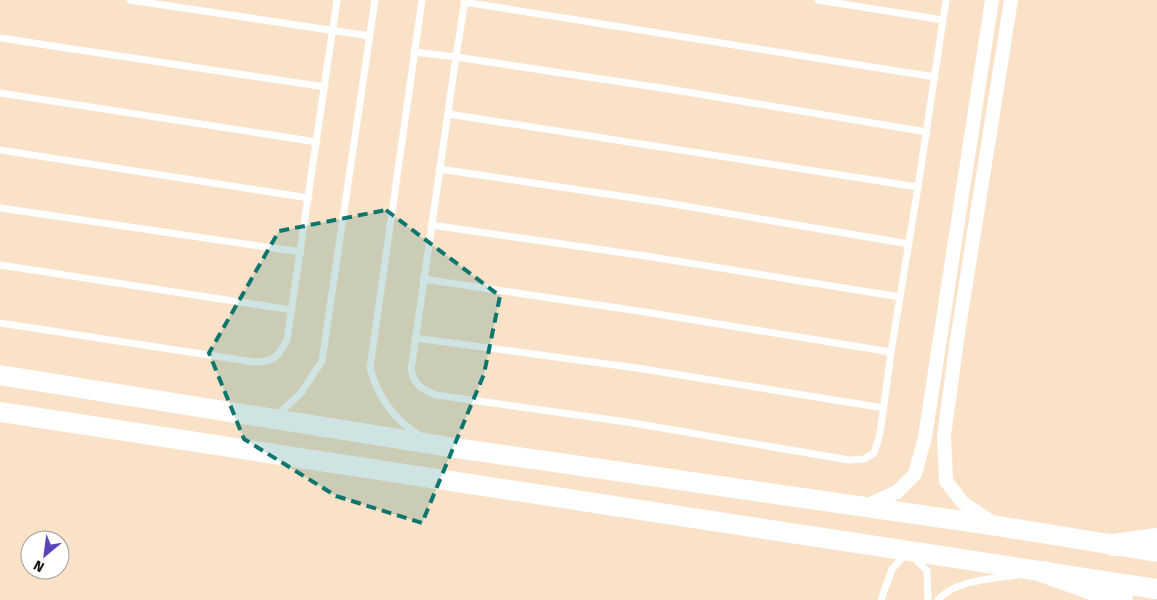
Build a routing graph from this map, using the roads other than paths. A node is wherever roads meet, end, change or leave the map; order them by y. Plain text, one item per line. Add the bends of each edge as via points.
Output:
1 (130, 0) edge
2 (338, 0) edge
3 (375, 0) edge
4 (422, 0) edge
5 (818, 0) edge
6 (946, 0) edge
7 (992, 0) edge
8 (1011, 0) edge
9 (464, 1) edge
10 (943, 20) junction
11 (332, 31) junction
12 (370, 36) junction
13 (0, 38) edge
14 (414, 52) junction
15 (456, 57) junction
16 (935, 77) junction
17 (324, 87) junction
18 (0, 93) edge
19 (448, 114) junction
20 (927, 132) junction
21 (317, 142) junction
22 (0, 150) edge
23 (439, 169) junction
24 (918, 187) junction
25 (309, 198) junction
26 (0, 208) edge
27 (431, 225) junction
28 (909, 244) junction
29 (301, 252) junction
30 (0, 265) edge
31 (423, 279) junction
32 (900, 297) junction
33 (292, 310) junction
34 (0, 323) edge
35 (415, 338) junction
36 (890, 352) junction
37 (0, 375) edge
38 (884, 408) junction
39 (0, 412) edge
40 (272, 419) junction
41 (449, 447) junction
42 (866, 506) junction
43 (998, 526) junction
44 (1157, 539) edge
45 (1114, 546) junction
46 (909, 551) junction
47 (1157, 552) edge
48 (1044, 572) junction
49 (1157, 589) edge
50 (881, 600) edge
51 (928, 600) edge
52 (938, 600) edge
53 (1122, 600) edge

1 - 11 lane
2 - 11 lane
3 - 12 lane
4 - 14 lane
5 - 10 lane
6 - 10 lane
7 - 42 street via 925,436 915,474 897,492
8 - 43 street via 944,436 946,481 964,503
9 - 15 lane
9 - 16 lane
10 - 16 lane
11 - 12 lane
11 - 17 lane
12 - 40 lane via 322,361 301,393
13 - 17 lane
14 - 15 lane
14 - 41 lane via 370,368 380,396 398,419 421,436
15 - 19 lane
15 - 20 lane
16 - 20 lane
17 - 21 lane
18 - 21 lane
19 - 23 lane
19 - 24 lane
20 - 24 lane
21 - 25 lane
22 - 25 lane
23 - 27 lane
23 - 28 lane
24 - 28 lane
25 - 29 lane
26 - 29 lane
27 - 31 lane
27 - 32 lane
28 - 32 lane
29 - 33 lane
30 - 33 lane
31 - 35 lane
31 - 36 lane
32 - 36 lane
33 - 34 lane via 287,340 278,355 266,362
35 - 38 lane via 637,368
35 - 38 lane via 411,370 414,380 419,387 436,395 627,422 849,460 864,459 874,453
36 - 38 lane
37 - 40 main road
39 - 46 main road
40 - 41 main road
41 - 42 main road
42 - 43 main road
43 - 45 main road
44 - 45 main road
45 - 47 main road
46 - 48 main road
46 - 50 lane via 892,569
46 - 51 lane via 927,571
48 - 49 main road
48 - 52 lane via 971,582 943,594
48 - 53 main road

